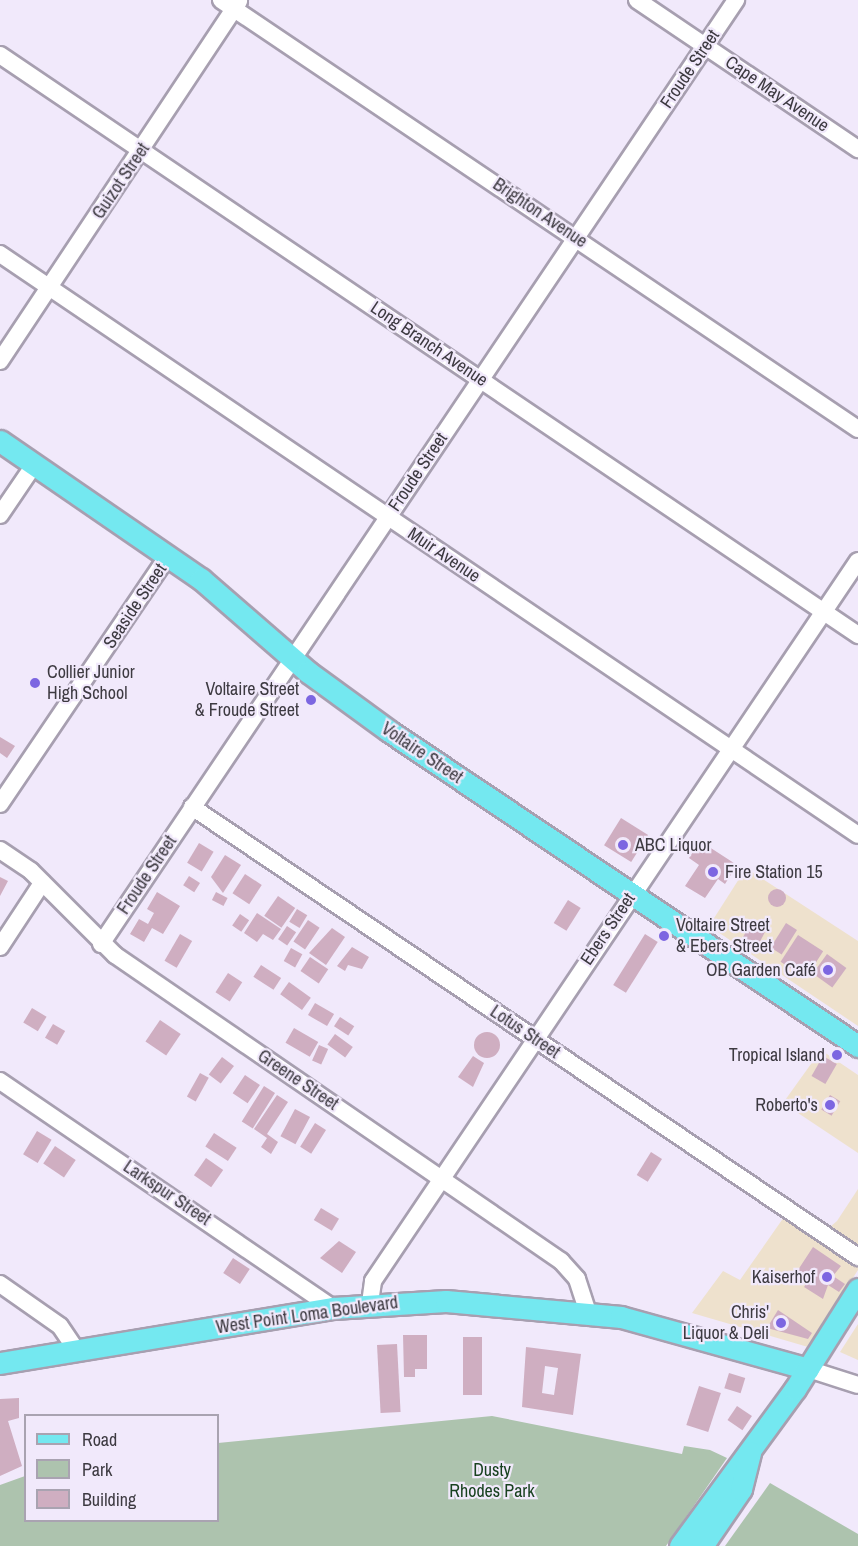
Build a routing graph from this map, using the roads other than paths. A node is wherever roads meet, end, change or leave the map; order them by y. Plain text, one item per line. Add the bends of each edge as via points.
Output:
1 (637, 0) edge
2 (736, 0) edge
3 (232, 3) edge
4 (705, 45) junction
5 (0, 55) edge
6 (858, 149) edge
7 (141, 150) junction
8 (576, 237) junction
9 (0, 254) edge
10 (50, 288) junction
11 (0, 361) edge
12 (480, 379) junction
13 (858, 429) edge
14 (0, 441) edge
15 (34, 465) junction
16 (0, 515) edge
17 (387, 517) junction
18 (168, 556) junction
19 (858, 561) edge
20 (823, 611) junction
21 (858, 635) edge
22 (293, 659) junction
23 (729, 748) junction
24 (0, 804) edge
25 (192, 807) junction
26 (858, 835) edge
27 (0, 850) edge
28 (42, 883) junction
29 (631, 894) junction
30 (101, 944) junction
31 (0, 947) edge
32 (535, 1039) junction
33 (858, 1046) edge
34 (0, 1081) edge
35 (442, 1178) junction
36 (858, 1257) edge
37 (0, 1284) edge
38 (858, 1289) edge
39 (370, 1303) junction
40 (333, 1308) junction
41 (588, 1312) junction
42 (76, 1350) junction
43 (0, 1363) edge
44 (808, 1369) junction
45 (858, 1385) edge
46 (750, 1452) junction
47 (680, 1546) edge
48 (702, 1546) edge

1 - 4 street, Cape May Avenue
2 - 4 street, Froude Street
3 - 7 street, Guizot Street
3 - 8 street, Brighton Avenue
4 - 6 street, Cape May Avenue
4 - 8 street, Froude Street
5 - 7 street, Long Branch Avenue
7 - 10 street, Guizot Street
7 - 12 street, Long Branch Avenue
8 - 12 street, Froude Street
8 - 13 street, Brighton Avenue
9 - 10 street, Muir Avenue
10 - 11 street, Guizot Street
10 - 17 street, Muir Avenue
12 - 17 street, Froude Street
12 - 20 street, Long Branch Avenue
14 - 15 main road, Voltaire Street
15 - 16 street
15 - 18 main road, Voltaire Street
17 - 22 street, Froude Street
17 - 23 street, Muir Avenue
18 - 22 main road, Voltaire Street
18 - 24 street, Seaside Street
19 - 20 street, Ebers Street
20 - 21 street, Long Branch Avenue
20 - 23 street, Ebers Street
22 - 25 street, Froude Street
22 - 29 main road, Voltaire Street
23 - 26 street, Muir Avenue
23 - 29 street, Ebers Street
25 - 30 street, Froude Street
25 - 32 street, Lotus Street
27 - 28 street, Greene Street
28 - 30 street, Greene Street
28 - 31 street
29 - 32 street, Ebers Street
29 - 33 main road, Voltaire Street
30 - 35 street, Greene Street
32 - 35 street, Ebers Street
32 - 36 street, Lotus Street
34 - 40 street, Larkspur Street
35 - 39 street, Ebers Street via 373,1281
35 - 41 street, Greene Street via 561,1261 577,1279
37 - 42 street via 60,1326
38 - 44 main road
39 - 40 main road, West Point Loma Boulevard
39 - 41 main road, West Point Loma Boulevard via 492,1303
40 - 42 main road, West Point Loma Boulevard
41 - 44 main road, West Point Loma Boulevard
42 - 43 main road, West Point Loma Boulevard
44 - 45 street, West Point Loma Boulevard
44 - 46 main road
46 - 47 main road via 727,1476
46 - 48 main road via 741,1489

